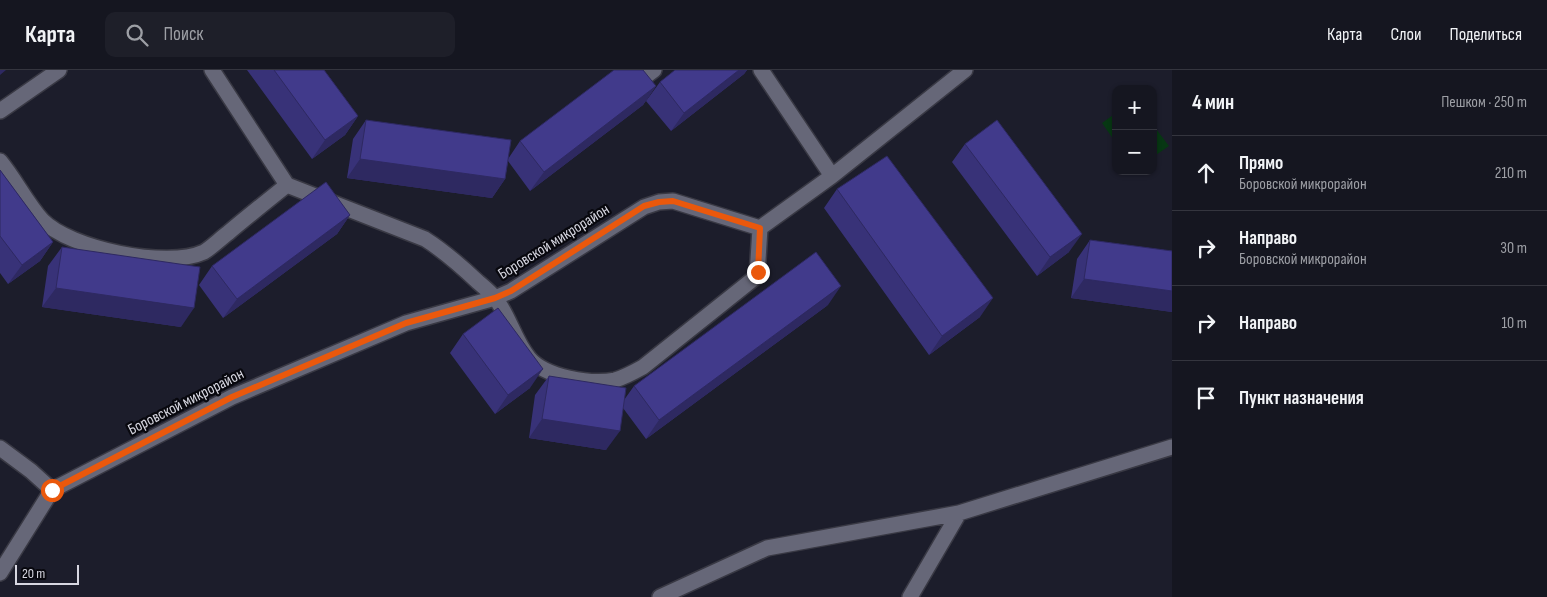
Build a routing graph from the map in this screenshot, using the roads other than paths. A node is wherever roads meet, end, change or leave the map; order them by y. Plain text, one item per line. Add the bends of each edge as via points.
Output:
1 (59, 70) edge
2 (212, 70) edge
3 (761, 70) edge
4 (965, 70) edge
5 (0, 112) edge
6 (0, 161) edge
7 (832, 176) junction
8 (287, 185) junction
9 (760, 228) junction
10 (495, 298) junction
11 (1172, 447) edge
12 (0, 448) edge
13 (52, 490) junction
14 (960, 513) junction
15 (0, 573) edge
16 (660, 597) edge
17 (910, 597) edge

1 - 5 lane
2 - 8 lane
3 - 7 lane
4 - 7 lane
6 - 8 lane via 41,219 54,231 88,245 135,256 185,257 204,251
7 - 9 lane
8 - 10 lane via 425,239 452,258
9 - 10 lane, Боровской микрорайон via 673,201 659,202 644,206
9 - 10 lane via 758,272 754,279 643,367 614,380 572,378 543,368 521,347
10 - 13 lane, Боровской микрорайон via 406,323 232,397
11 - 14 lane
12 - 13 lane
13 - 15 lane
14 - 16 lane via 767,548
14 - 17 lane

